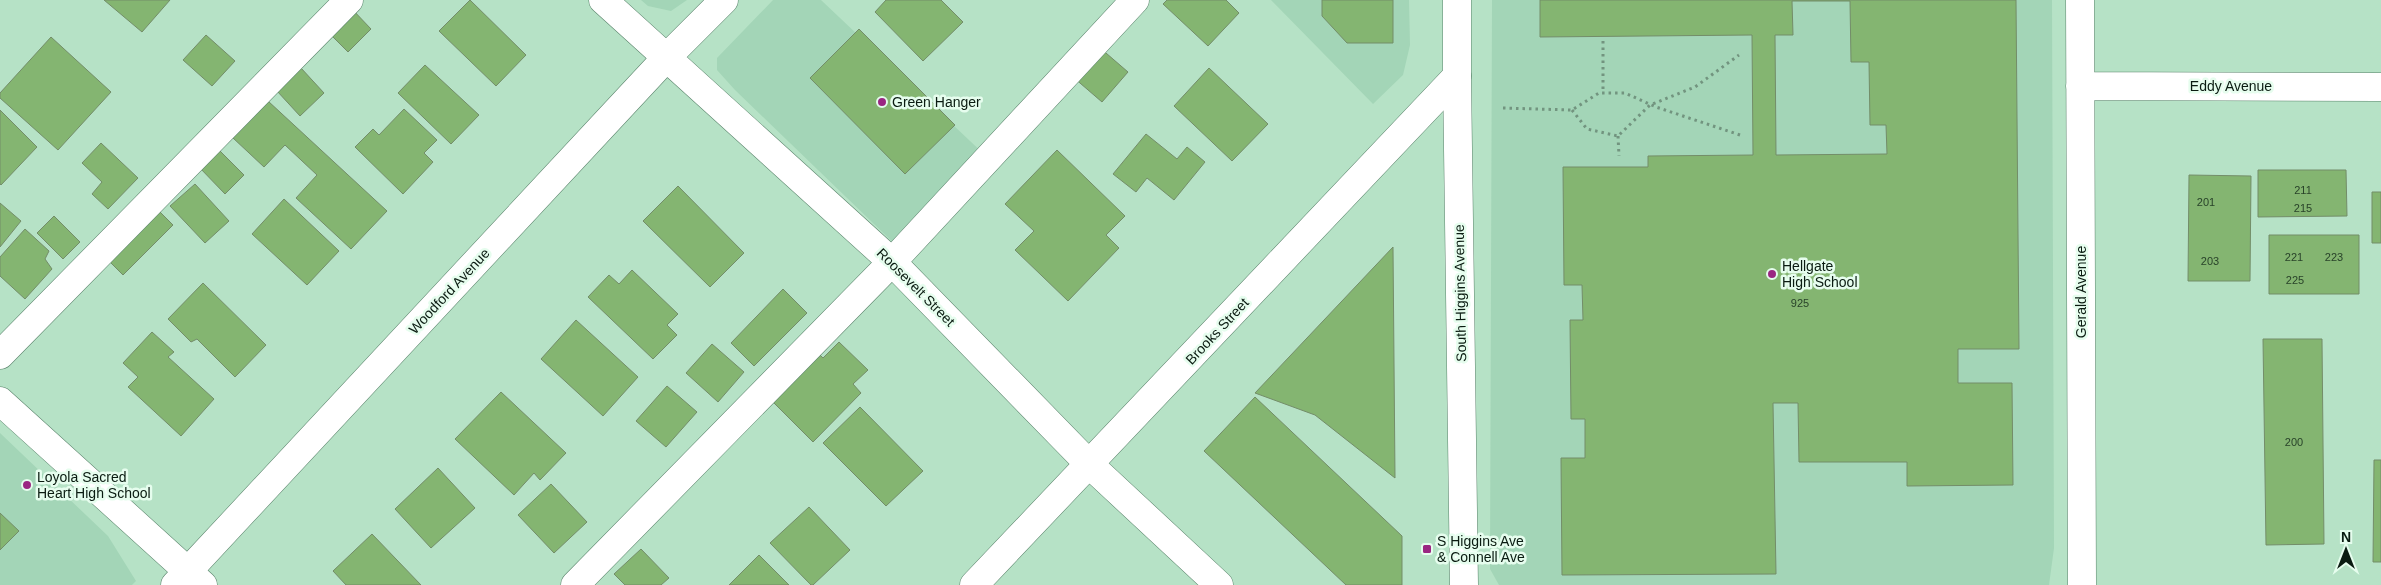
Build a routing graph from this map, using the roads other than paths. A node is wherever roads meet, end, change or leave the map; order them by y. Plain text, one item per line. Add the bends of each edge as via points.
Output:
1 (349, 0) edge
2 (603, 0) edge
3 (724, 0) edge
4 (1135, 0) edge
5 (1457, 0) edge
6 (2080, 0) edge
7 (667, 57) junction
8 (1457, 76) junction
9 (2080, 86) junction
10 (2381, 87) edge
11 (892, 262) junction
12 (0, 355) edge
13 (0, 400) edge
14 (1090, 464) junction
15 (189, 580) edge
16 (575, 585) edge
17 (974, 585) edge
18 (1219, 585) edge
19 (1464, 585) edge
20 (2082, 585) edge

1 - 12 main road
2 - 7 main road, Roosevelt Street
3 - 7 main road, Woodford Avenue
4 - 11 main road
5 - 8 main road, South Higgins Avenue
6 - 9 main road, Gerald Avenue
7 - 11 main road, Roosevelt Street
7 - 15 main road, Woodford Avenue
8 - 14 main road, Brooks Street
8 - 19 main road, South Higgins Avenue
9 - 10 main road, Eddy Avenue
9 - 20 main road, Gerald Avenue
11 - 14 main road, Roosevelt Street
11 - 16 main road
13 - 15 main road
14 - 17 main road, Brooks Street
14 - 18 main road, Roosevelt Street

